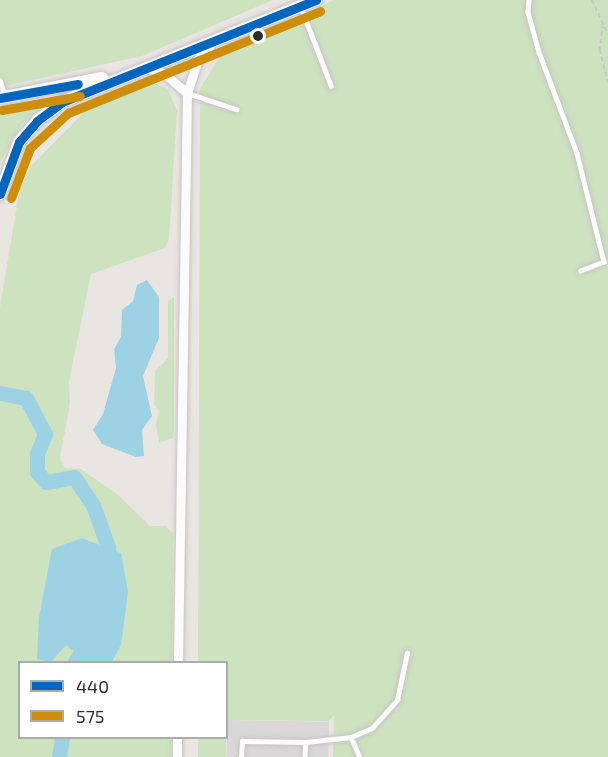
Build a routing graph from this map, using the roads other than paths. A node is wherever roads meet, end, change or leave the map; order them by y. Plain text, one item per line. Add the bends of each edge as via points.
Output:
1 (316, 0) edge
2 (529, 0) edge
3 (301, 7) junction
4 (211, 44) junction
5 (146, 68) junction
6 (0, 80) edge
7 (331, 86) dead end
8 (187, 93) junction
9 (3, 98) edge
10 (236, 109) dead end
11 (0, 194) edge
12 (581, 271) dead end
13 (407, 653) dead end
14 (178, 661) edge
15 (351, 737) junction
16 (177, 739) edge
17 (306, 742) junction
18 (177, 757) edge
19 (241, 757) edge
20 (305, 757) edge
21 (360, 757) edge

1 - 3 main road
2 - 12 lane via 528,12 539,52 577,153 604,262
3 - 4 main road
3 - 7 lane
4 - 5 main road
4 - 8 street via 198,59
5 - 8 street via 165,74
5 - 9 main road
5 - 11 main road via 48,111 19,142
6 - 9 lane
8 - 10 lane
8 - 14 street
13 - 15 lane via 397,699 372,728
15 - 17 lane
15 - 21 lane
16 - 18 street
17 - 19 lane via 242,741
17 - 20 lane

